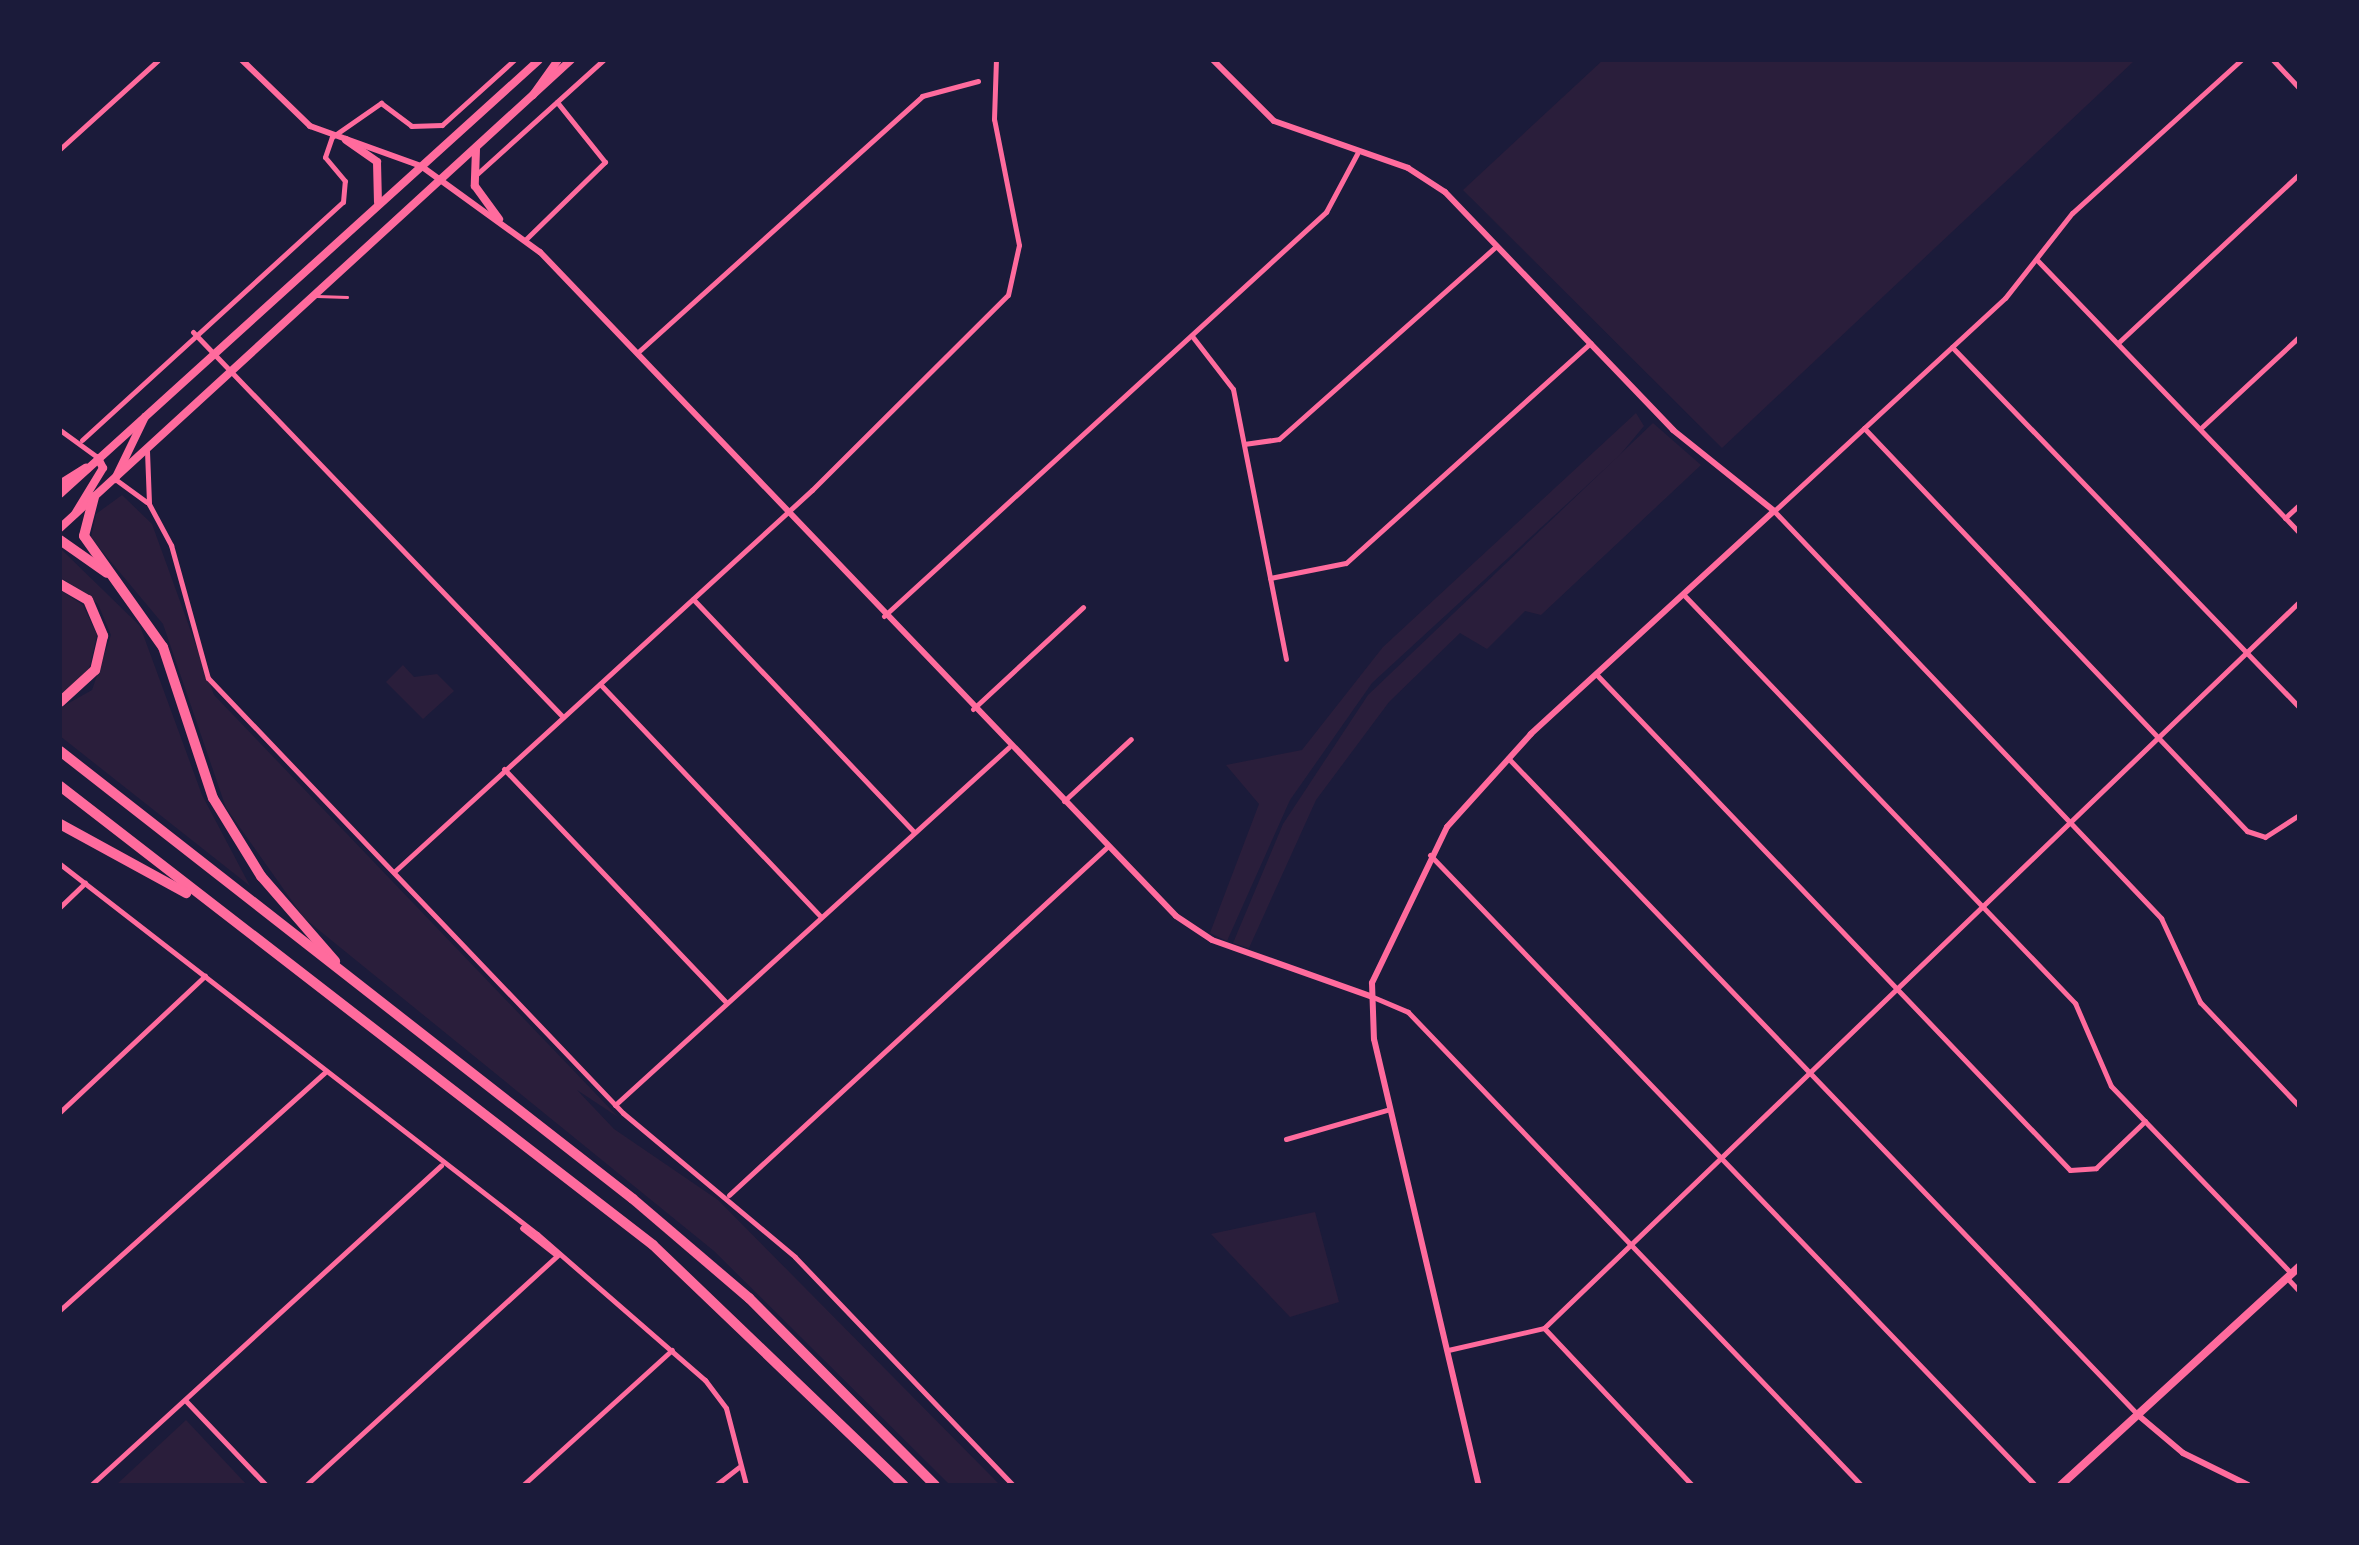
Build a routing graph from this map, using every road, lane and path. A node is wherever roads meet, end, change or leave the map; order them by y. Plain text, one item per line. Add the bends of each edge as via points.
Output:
1 (158, 60) edge
2 (242, 60) edge
3 (514, 60) edge
4 (539, 60) edge
5 (558, 60) edge
6 (571, 60) edge
7 (604, 60) edge
8 (996, 60) edge
9 (1213, 60) edge
10 (2240, 60) edge
11 (2273, 60) edge
12 (978, 81) dead end
13 (2299, 88) edge
14 (533, 96) junction
15 (557, 102) junction
16 (332, 137) junction
17 (346, 140) junction
18 (476, 148) junction
19 (60, 149) edge
20 (1357, 154) junction
21 (421, 166) junction
22 (2299, 174) edge
23 (473, 177) junction
24 (438, 182) junction
25 (375, 210) junction
26 (500, 219) junction
27 (526, 240) junction
28 (1496, 246) junction
29 (2038, 261) junction
30 (315, 297) junction
31 (348, 297) dead end
32 (194, 332) junction
33 (1192, 336) junction
34 (2299, 338) edge
35 (1590, 342) junction
36 (2120, 342) junction
37 (1952, 347) junction
38 (215, 355) junction
39 (635, 355) junction
40 (232, 373) junction
41 (145, 417) junction
42 (1864, 428) junction
43 (2201, 428) junction
44 (60, 430) edge
45 (82, 440) junction
46 (1244, 444) junction
47 (147, 451) junction
48 (98, 458) junction
49 (86, 469) junction
50 (116, 479) junction
51 (60, 485) edge
52 (60, 494) edge
53 (94, 498) junction
54 (149, 504) junction
55 (2299, 504) edge
56 (1774, 512) junction
57 (75, 514) junction
58 (786, 514) junction
59 (2285, 518) junction
60 (60, 528) edge
61 (2299, 532) edge
62 (60, 540) edge
63 (1270, 578) junction
64 (60, 584) edge
65 (130, 594) junction
66 (1683, 594) junction
67 (692, 599) junction
68 (2299, 602) edge
69 (1083, 607) dead end
70 (884, 616) junction
71 (2246, 652) junction
72 (1286, 660) dead end
73 (1596, 674) junction
74 (600, 684) junction
75 (60, 702) edge
76 (2299, 707) edge
77 (973, 709) junction
78 (562, 717) junction
79 (2158, 736) junction
80 (1131, 739) dead end
81 (1009, 746) junction
82 (60, 751) edge
83 (1508, 758) junction
84 (504, 768) junction
85 (60, 786) edge
86 (1064, 801) junction
87 (2299, 815) edge
88 (2068, 823) junction
89 (60, 824) edge
90 (912, 831) junction
91 (1108, 847) junction
92 (1430, 855) junction
93 (60, 864) edge
94 (394, 871) junction
95 (85, 883) junction
96 (1983, 905) junction
97 (60, 907) edge
98 (820, 916) junction
99 (230, 920) junction
100 (205, 976) junction
101 (348, 977) junction
102 (1896, 989) junction
103 (1370, 996) junction
104 (726, 1002) junction
105 (1809, 1071) junction
106 (324, 1072) junction
107 (616, 1106) junction
108 (2299, 1106) edge
109 (1390, 1109) junction
110 (60, 1112) edge
111 (2146, 1121) junction
112 (1286, 1139) dead end
113 (1720, 1156) junction
114 (441, 1165) junction
115 (728, 1195) junction
116 (1630, 1245) junction
117 (558, 1255) junction
118 (2294, 1273) edge
119 (2299, 1291) edge
120 (60, 1310) edge
121 (1544, 1328) junction
122 (672, 1350) junction
123 (1448, 1350) junction
124 (185, 1400) junction
125 (2138, 1415) junction
126 (739, 1467) junction
127 (91, 1485) edge
128 (266, 1485) edge
129 (306, 1485) edge
130 (523, 1485) edge
131 (716, 1485) edge
132 (746, 1485) edge
133 (902, 1485) edge
134 (936, 1485) edge
135 (1013, 1485) edge
136 (1479, 1485) edge
137 (1692, 1485) edge
138 (1861, 1485) edge
139 (2034, 1485) edge
140 (2061, 1485) edge
141 (2248, 1485) edge

1 - 19 street
2 - 16 street via 294,115
3 - 16 street via 442,125 412,126 381,103
4 - 21 main road
5 - 14 main road
6 - 14 main road
7 - 15 street
8 - 58 street via 994,119 1019,244 1008,295
9 - 20 street via 1274,122
10 - 29 street via 2072,213
11 - 13 street
12 - 39 street via 922,96
14 - 18 main road
15 - 23 street
15 - 27 street via 605,162
16 - 17 street
16 - 32 street via 325,157 345,181 343,202
17 - 21 street
17 - 25 main road via 383,174
18 - 23 main road
18 - 24 main road
20 - 28 street via 1428,180
20 - 33 street via 1326,212
21 - 24 street
21 - 25 main road
22 - 36 street
23 - 26 main road
24 - 26 street
24 - 30 main road
25 - 38 main road
26 - 27 street
27 - 39 street
28 - 35 street
28 - 46 street via 1279,438
29 - 36 street
29 - 37 street
30 - 31 lane
30 - 40 main road
32 - 38 street
32 - 45 street
33 - 46 street via 1228,375
33 - 70 street
34 - 43 street
35 - 56 street via 1688,444
35 - 63 street via 1346,564
36 - 43 street
37 - 42 street
37 - 71 street
38 - 40 street
38 - 41 main road
39 - 58 street
40 - 47 main road
40 - 78 street
41 - 48 main road
41 - 50 main road
42 - 56 street
42 - 79 street
43 - 59 street
44 - 45 street
45 - 48 street
46 - 63 street
47 - 50 main road
47 - 54 street
48 - 49 main road
48 - 57 main road via 103,468
49 - 51 highway
49 - 52 main road
50 - 53 main road
50 - 54 street
53 - 57 main road
53 - 65 highway via 84,536
54 - 94 street via 171,545 208,678
55 - 59 street
56 - 66 street
56 - 88 street
57 - 60 main road
58 - 67 street
58 - 70 street
59 - 61 street
62 - 65 highway
63 - 72 street
64 - 75 highway via 88,600 102,636 95,670
65 - 101 highway via 163,648 228,826
66 - 73 street
66 - 96 street
67 - 74 street
67 - 90 street
68 - 71 street
69 - 77 street
70 - 77 street
71 - 76 street
71 - 79 street
73 - 83 street
73 - 102 street
74 - 78 street
74 - 98 street
77 - 81 street
78 - 84 street
79 - 87 street via 2241,825 2265,837
79 - 88 street
80 - 86 street
81 - 86 street
81 - 90 street
82 - 101 highway
83 - 92 street
83 - 105 street
84 - 94 street
84 - 104 street
85 - 99 highway
86 - 91 street
88 - 96 street
88 - 108 street via 2161,918 2200,1002
89 - 99 highway
90 - 98 street
91 - 103 street via 1212,940
91 - 115 street
92 - 103 street via 1390,932
92 - 113 street
93 - 95 street
94 - 107 street
95 - 97 street
95 - 100 street
96 - 102 street
96 - 111 street via 2084,1014 2111,1086
98 - 104 street
99 - 133 highway via 653,1245
100 - 106 street
100 - 110 street
101 - 134 highway via 748,1298
102 - 105 street
102 - 111 street via 2070,1170 2096,1168
103 - 109 street
103 - 116 street via 1408,1012
104 - 107 street
105 - 113 street
105 - 125 street
106 - 114 street
106 - 120 street
107 - 115 street
109 - 112 street
109 - 123 street
111 - 118 street
113 - 116 street
113 - 139 street
114 - 117 street
114 - 124 street
115 - 135 street
116 - 121 street
116 - 138 street
117 - 122 street
117 - 129 street
118 - 119 street
118 - 125 main road
121 - 123 street
121 - 137 street
122 - 126 street via 720,1395
122 - 130 street
123 - 136 street
124 - 127 street
124 - 128 street
125 - 140 main road
125 - 141 street via 2183,1454
126 - 131 street
126 - 132 street

